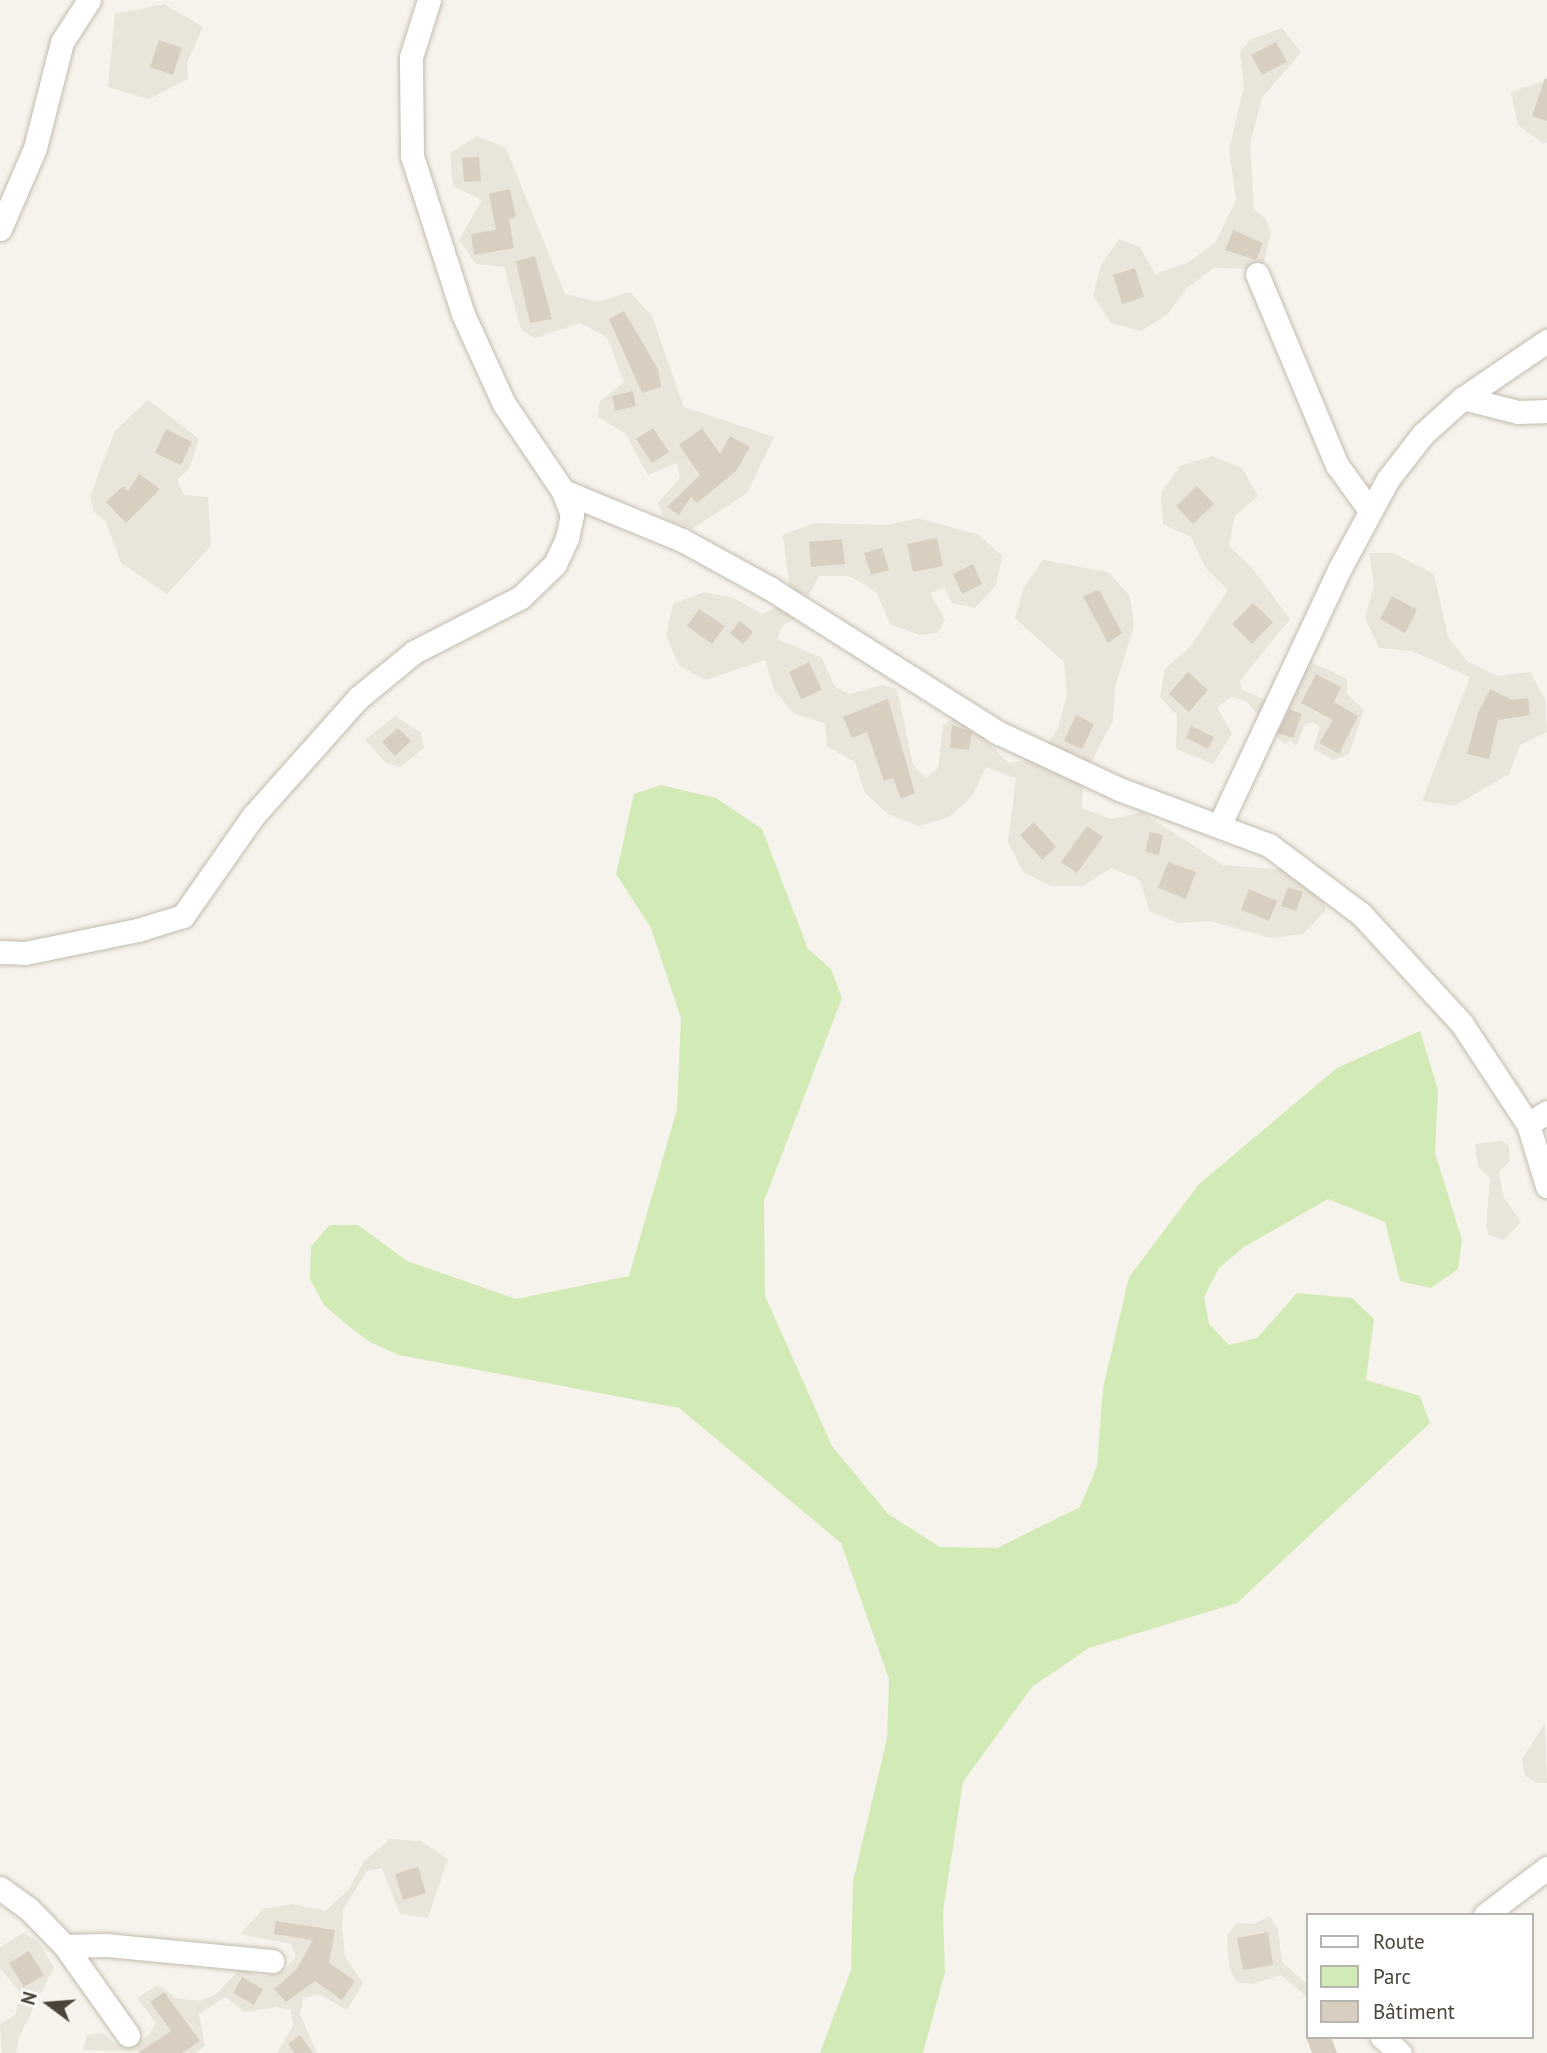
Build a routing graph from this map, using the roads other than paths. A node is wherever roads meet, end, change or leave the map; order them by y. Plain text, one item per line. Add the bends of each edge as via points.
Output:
1 (89, 0) edge
2 (429, 0) edge
3 (0, 229) edge
4 (1257, 274) dead end
5 (1547, 341) edge
6 (1463, 398) junction
7 (1547, 411) edge
8 (564, 491) junction
9 (1369, 509) junction
10 (1220, 824) junction
11 (0, 953) edge
12 (1537, 1118) edge
13 (1543, 1157) edge
14 (1547, 1186) edge
15 (1547, 1868) edge
16 (0, 1888) edge
17 (1488, 1913) edge
18 (65, 1946) junction
19 (272, 1961) dead end
20 (128, 2035) dead end
21 (1384, 2039) edge
22 (1399, 2053) edge

1 - 3 street via 62,42 35,148
2 - 8 street via 411,57 412,156 468,325 504,404
4 - 9 street via 1337,465
5 - 6 street
6 - 7 street via 1518,412
6 - 9 street via 1423,434
8 - 10 street via 682,540 771,589 999,733 1119,789
8 - 11 street via 572,515 555,564 522,597 414,652 358,698 253,816 183,916 38,950
9 - 10 street
10 - 12 street via 1269,845 1361,914 1462,1024
12 - 13 street
13 - 14 street
15 - 17 street
16 - 18 street via 29,1908
18 - 19 street via 106,1944
18 - 20 street
21 - 22 street

